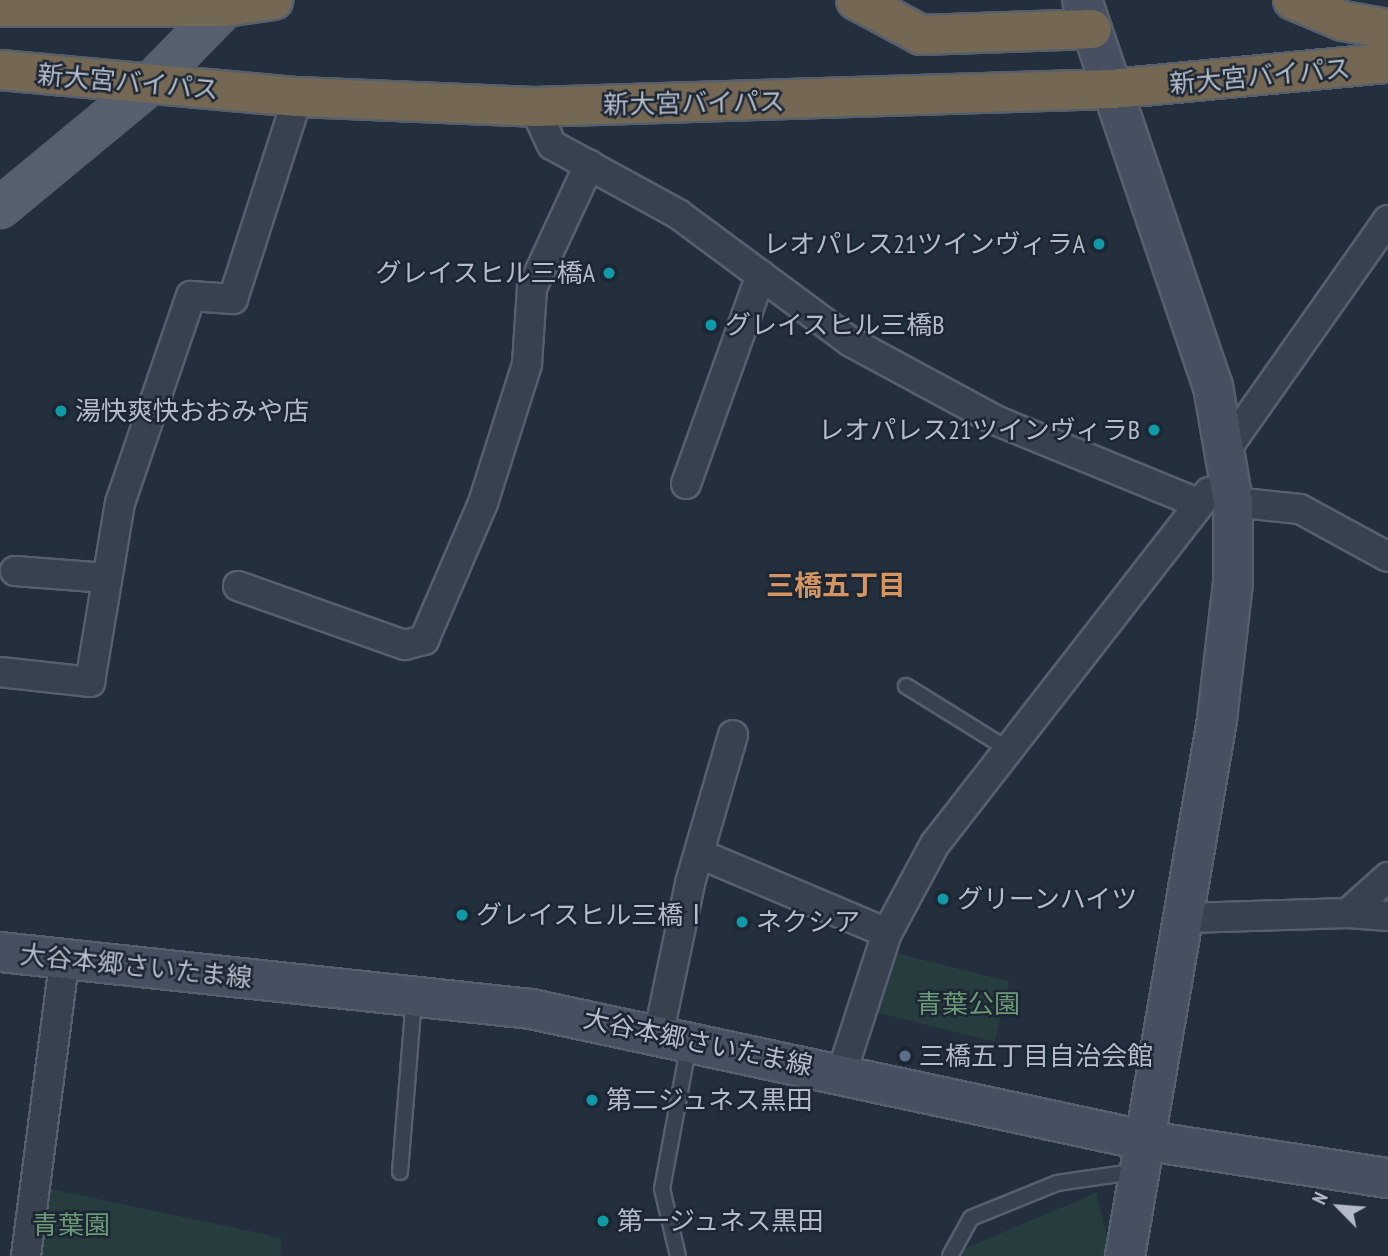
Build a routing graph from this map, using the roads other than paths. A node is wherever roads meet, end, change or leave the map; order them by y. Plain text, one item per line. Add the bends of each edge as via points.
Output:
1 (273, 0) edge
2 (856, 0) edge
3 (1293, 0) edge
4 (229, 3) edge
5 (13, 5) edge
6 (1087, 15) edge
7 (1388, 29) edge
8 (1388, 63) edge
9 (0, 70) edge
10 (150, 84) junction
11 (1112, 89) junction
12 (298, 97) junction
13 (534, 107) junction
14 (589, 165) junction
15 (0, 208) edge
16 (1388, 220) edge
17 (761, 275) junction
18 (1222, 481) junction
19 (686, 484) dead end
20 (1388, 557) edge
21 (15, 571) dead end
22 (107, 578) junction
23 (238, 586) dead end
24 (0, 672) edge
25 (906, 686) dead end
26 (733, 735) dead end
27 (1006, 748) junction
28 (700, 854) junction
29 (1388, 877) edge
30 (1348, 913) junction
31 (1388, 916) edge
32 (1187, 918) junction
33 (887, 933) junction
34 (0, 952) edge
35 (65, 957) junction
36 (414, 996) junction
37 (674, 1035) junction
38 (842, 1072) junction
39 (1145, 1156) junction
40 (400, 1171) dead end
41 (1388, 1178) edge
42 (26, 1256) edge
43 (678, 1256) edge
44 (950, 1256) edge
45 (1125, 1256) edge

1 - 4 highway
2 - 6 highway via 920,36
3 - 7 highway via 1342,21
4 - 5 highway
4 - 10 main road
6 - 11 main road
8 - 11 highway, 新大宮バイパス
9 - 10 highway, 新大宮バイパス
10 - 12 highway, 新大宮バイパス
10 - 15 main road
11 - 13 highway, 新大宮バイパス
11 - 18 main road via 1198,339
12 - 13 highway, 新大宮バイパス
12 - 22 street via 233,299 191,296 120,503
13 - 14 street via 552,145
14 - 17 street via 678,214
14 - 23 street via 532,288 527,364 482,502 424,640 405,646
16 - 18 street
17 - 18 street via 851,342 995,420
17 - 19 street
18 - 20 street via 1300,509
18 - 27 street
18 - 32 main road via 1229,638
21 - 22 street
22 - 24 street via 90,682
25 - 27 lane
26 - 28 street
27 - 33 street via 935,844
28 - 33 street
28 - 37 street
29 - 30 street
30 - 31 street
30 - 32 street
32 - 39 main road
33 - 38 street
34 - 35 main road, 大谷本郷さいたま線
35 - 36 main road, 大谷本郷さいたま線
35 - 42 street
36 - 37 main road, 大谷本郷さいたま線
36 - 40 lane
37 - 38 main road, 大谷本郷さいたま線
37 - 43 lane via 662,1189
38 - 39 main road, 大谷本郷さいたま線
39 - 41 main road, 大谷本郷さいたま線
39 - 44 lane via 1057,1183 971,1218
39 - 45 main road

